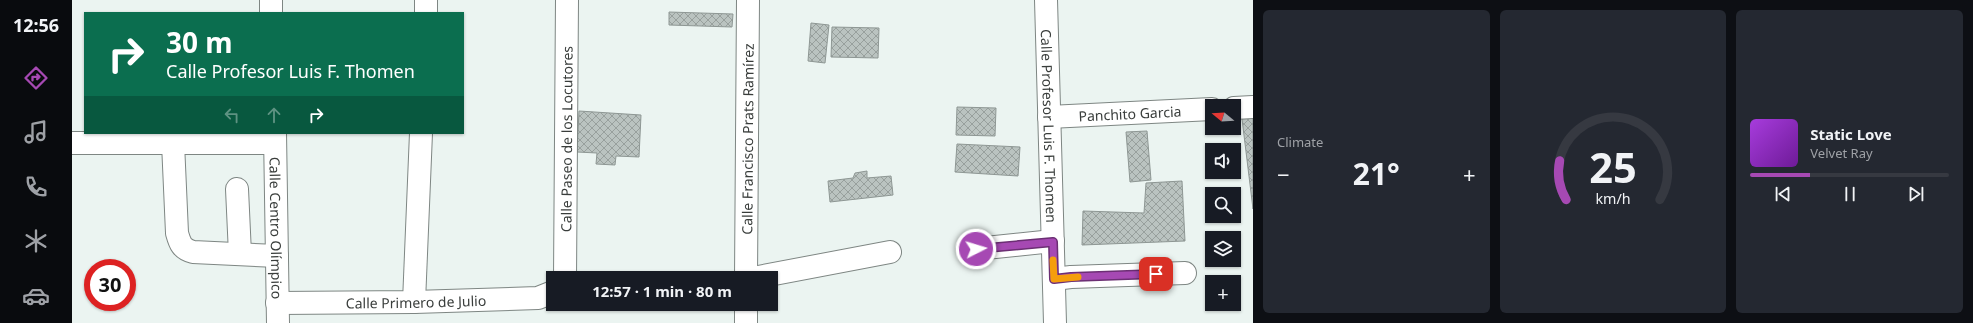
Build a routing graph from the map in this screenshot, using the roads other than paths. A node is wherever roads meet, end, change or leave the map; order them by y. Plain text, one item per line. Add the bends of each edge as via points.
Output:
1 (271, 0) edge
2 (426, 0) edge
3 (567, 0) edge
4 (748, 0) edge
5 (1046, 0) edge
6 (271, 12) edge
7 (426, 12) edge
8 (1253, 107) edge
9 (1241, 108) edge
10 (1205, 109) edge
11 (1049, 117) junction
12 (421, 134) edge
13 (275, 138) edge
14 (72, 143) edge
15 (173, 143) junction
16 (237, 189) dead end
17 (1053, 242) junction
18 (976, 249) dead end
19 (890, 252) dead end
20 (240, 254) junction
21 (276, 256) junction
22 (561, 271) edge
23 (746, 271) edge
24 (778, 273) edge
25 (1185, 273) dead end
26 (1054, 279) junction
27 (546, 293) edge
28 (414, 302) junction
29 (746, 311) edge
30 (277, 313) edge
31 (746, 323) edge
32 (1055, 323) edge

1 - 6 street
2 - 7 street
3 - 22 street, Calle Paseo de los Locutores
4 - 23 street, Calle Francisco Prats Ramírez
5 - 11 street, Calle Profesor Luis F. Thomen
8 - 9 street
10 - 11 street, Panchito Garcia
11 - 17 street, Calle Profesor Luis F. Thomen
12 - 28 street
13 - 15 street
13 - 21 street, Calle Centro Olímpico
14 - 15 street
15 - 20 street via 177,233 180,243 184,249 193,252
16 - 20 street
17 - 18 street
17 - 26 street, Calle Profesor Luis F. Thomen
19 - 24 street
20 - 21 street
21 - 30 street, Calle Centro Olímpico
25 - 26 street
26 - 32 street, Calle Profesor Luis F. Thomen
27 - 28 street, Calle Primero de Julio via 538,298
28 - 30 street, Calle Primero de Julio
29 - 31 street

